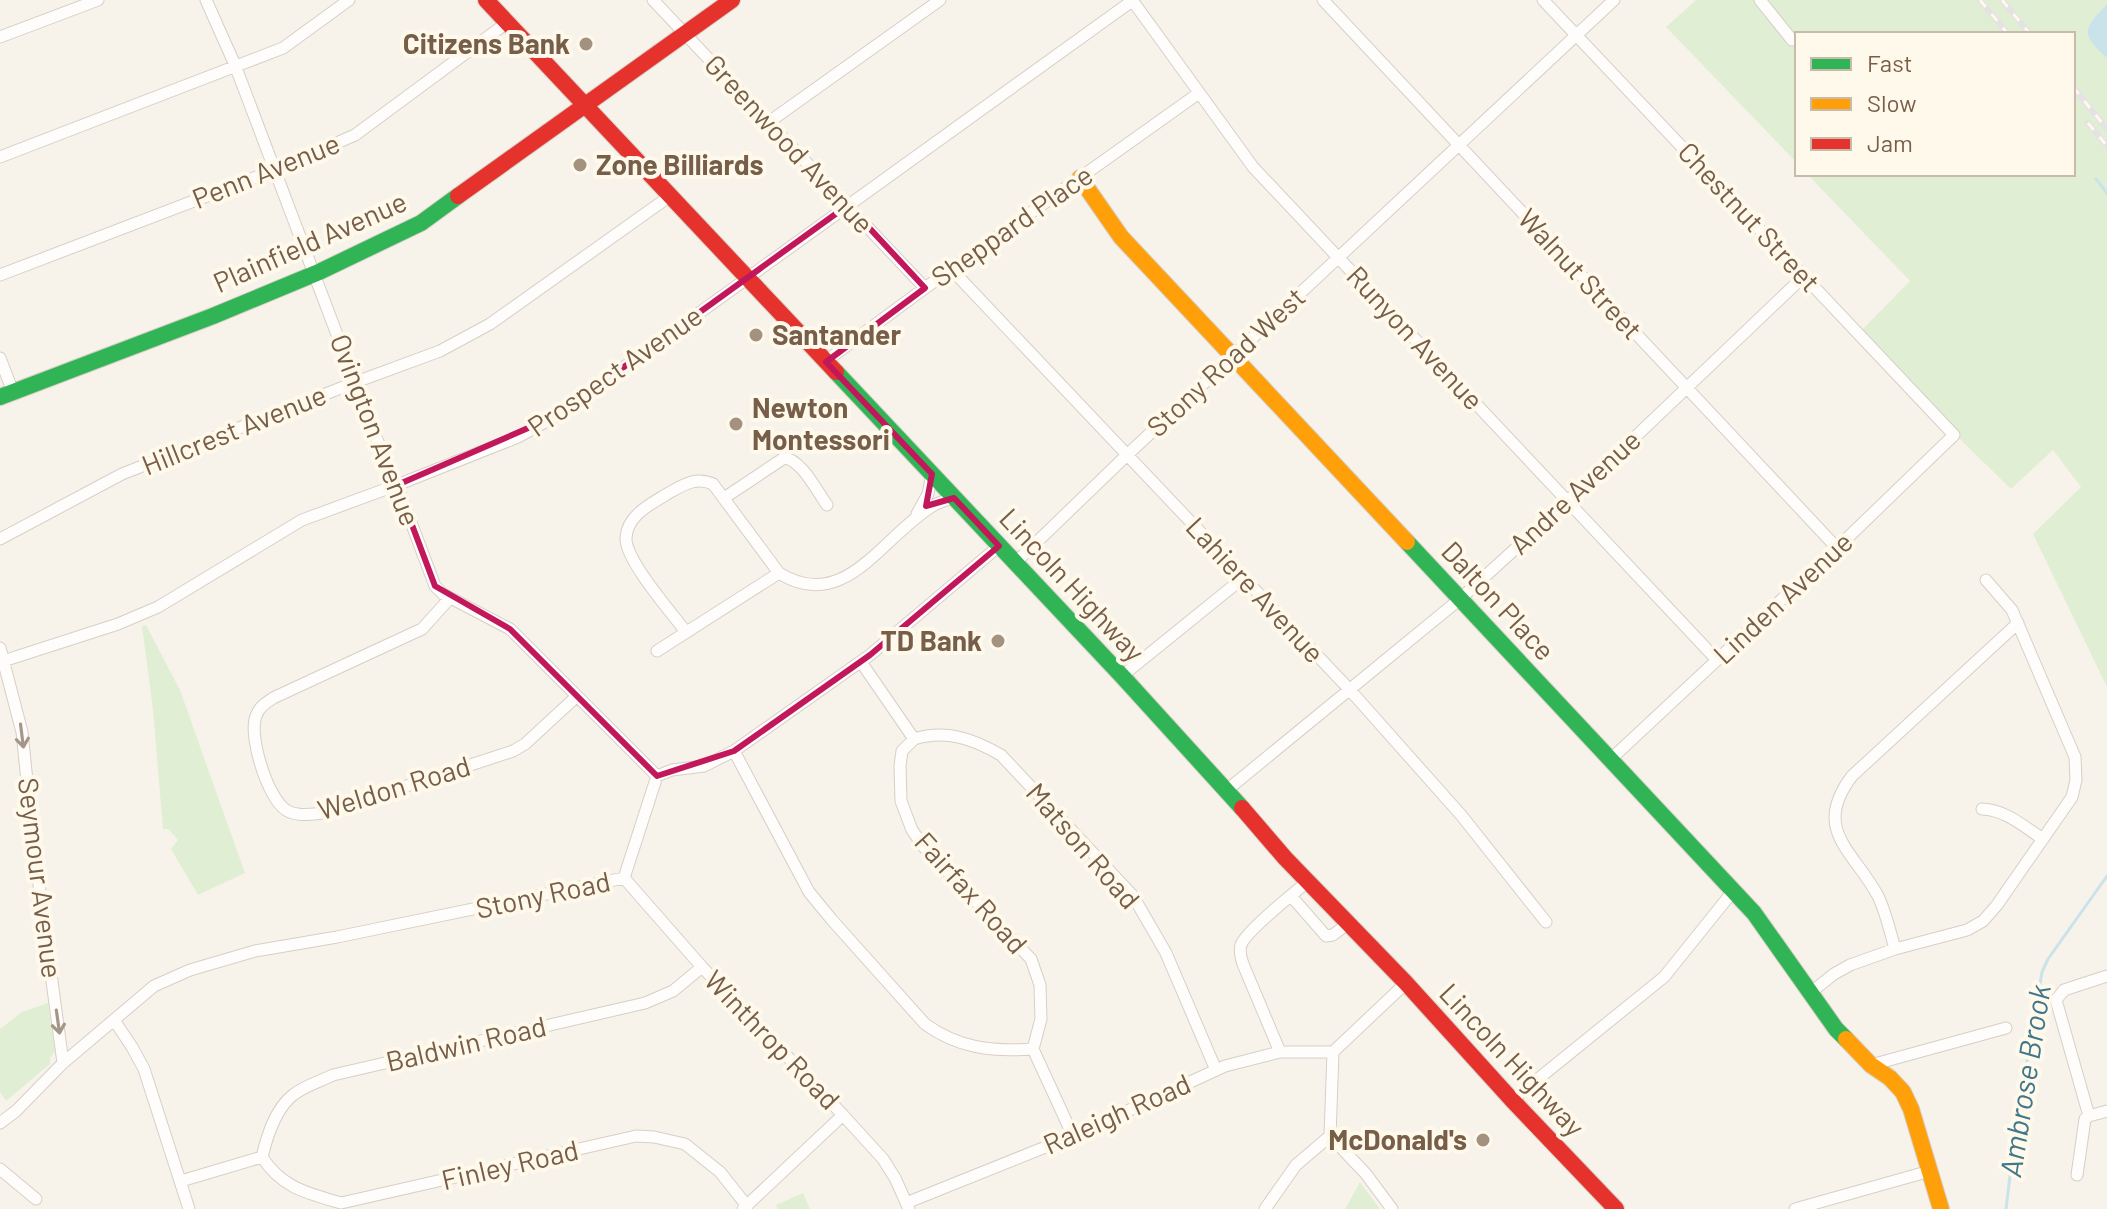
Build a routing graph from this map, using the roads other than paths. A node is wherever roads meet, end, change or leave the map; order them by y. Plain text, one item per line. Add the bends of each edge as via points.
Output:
1 (98, 0) edge
2 (206, 0) edge
3 (349, 0) edge
4 (486, 0) edge
5 (653, 0) edge
6 (732, 0) edge
7 (940, 0) edge
8 (1132, 0) edge
9 (1323, 0) edge
10 (1543, 0) edge
11 (1614, 0) edge
12 (1760, 0) edge
13 (508, 22) junction
14 (685, 34) junction
15 (1577, 34) junction
16 (0, 37) edge
17 (1792, 40) dead end
18 (235, 65) junction
19 (1199, 93) junction
20 (584, 106) junction
21 (769, 122) junction
22 (1459, 145) junction
23 (0, 157) edge
24 (275, 170) junction
25 (1080, 178) junction
26 (670, 196) junction
27 (848, 205) junction
28 (1338, 257) junction
29 (952, 270) junction
30 (314, 273) junction
31 (0, 275) edge
32 (1804, 276) junction
33 (748, 277) junction
34 (925, 288) junction
35 (1232, 357) junction
36 (0, 358) edge
37 (826, 361) junction
38 (356, 382) junction
39 (1686, 388) junction
40 (6, 394) edge
41 (1954, 435) joint
42 (1127, 455) junction
43 (932, 474) junction
44 (397, 485) junction
45 (724, 498) junction
46 (954, 498) junction
47 (1568, 501) junction
48 (827, 505) dead end
49 (912, 521) junction
50 (0, 539) edge
51 (999, 546) junction
52 (1837, 548) junction
53 (1015, 563) junction
54 (779, 573) junction
55 (1243, 578) junction
56 (1986, 580) dead end
57 (450, 598) junction
58 (1460, 599) junction
59 (2018, 623) junction
60 (686, 632) junction
61 (0, 648) edge
62 (657, 651) dead end
63 (1717, 660) junction
64 (2, 661) edge
65 (861, 662) junction
66 (1122, 676) junction
67 (1349, 689) junction
68 (576, 697) junction
69 (914, 739) junction
70 (734, 751) junction
71 (1611, 759) junction
72 (657, 776) junction
73 (1227, 790) junction
74 (1982, 809) dead end
75 (2043, 839) junction
76 (624, 878) junction
77 (1307, 882) junction
78 (1734, 890) junction
79 (1291, 896) junction
80 (1546, 922) dead end
81 (1347, 924) junction
82 (1895, 949) junction
83 (702, 967) junction
84 (2107, 976) edge
85 (1406, 983) junction
86 (1810, 993) junction
87 (114, 1020) junction
88 (2006, 1028) dead end
89 (1033, 1049) junction
90 (1280, 1052) junction
91 (1333, 1052) junction
92 (63, 1063) junction
93 (1871, 1065) junction
94 (1216, 1070) junction
95 (1512, 1100) junction
96 (2107, 1111) edge
97 (843, 1115) junction
98 (2089, 1116) junction
99 (0, 1123) edge
100 (1073, 1136) junction
101 (1330, 1136) junction
102 (262, 1157) junction
103 (0, 1169) edge
104 (1930, 1171) junction
105 (2077, 1175) dead end
106 (181, 1181) junction
107 (36, 1199) dead end
108 (908, 1206) edge
109 (745, 1208) edge
110 (189, 1209) edge
111 (1265, 1209) edge
112 (1392, 1209) edge
113 (1616, 1209) edge
114 (1795, 1209) edge
115 (1941, 1209) edge

1 - 16 street
2 - 18 street, Ovington Avenue
3 - 18 street via 283,48
4 - 13 street, Lincoln Highway
5 - 14 street, Greenwood Avenue
6 - 14 street, Plainfield Avenue
7 - 21 street
8 - 19 street, Runyon Avenue
8 - 27 street, Prospect Avenue
9 - 22 street, Walnut Street
10 - 15 street, Chestnut Street
11 - 15 street, Stony Road West
12 - 17 street
13 - 20 street, Lincoln Highway
13 - 24 street, Penn Avenue via 355,135
14 - 20 street, Plainfield Avenue
14 - 21 street, Greenwood Avenue
15 - 22 street, Stony Road West
15 - 32 street, Chestnut Street
18 - 23 street
18 - 24 street, Ovington Avenue
19 - 25 street, Sheppard Place
19 - 28 street, Runyon Avenue via 1253,167
20 - 26 street, Lincoln Highway
20 - 30 street, Plainfield Avenue via 421,223
21 - 27 street, Greenwood Avenue
22 - 28 street, Stony Road West
22 - 39 street, Walnut Street
24 - 30 street, Ovington Avenue
24 - 31 street, Penn Avenue
25 - 29 street, Sheppard Place
25 - 35 street, Dalton Place via 1121,237
26 - 33 street, Lincoln Highway
26 - 38 street, Hillcrest Avenue via 490,324 440,351
27 - 33 street, Prospect Avenue
27 - 34 street, Greenwood Avenue
28 - 35 street, Stony Road West
28 - 47 street, Runyon Avenue
29 - 34 street, Sheppard Place
29 - 42 street, Lahiere Avenue
30 - 38 street, Ovington Avenue
30 - 40 street, Plainfield Avenue
32 - 39 street, Andre Avenue
32 - 41 street, Chestnut Street
33 - 37 street, Lincoln Highway
33 - 44 street, Prospect Avenue via 556,416 518,437
34 - 37 street, Sheppard Place
35 - 42 street, Stony Road West
35 - 58 street, Dalton Place
36 - 40 street
37 - 43 street, Lincoln Highway
38 - 44 street, Ovington Avenue
38 - 50 street, Hillcrest Avenue via 122,474
39 - 47 street, Andre Avenue
39 - 52 street, Walnut Street
41 - 52 street, Linden Avenue
42 - 53 street, Stony Road West
42 - 55 street, Lahiere Avenue
43 - 46 street, Lincoln Highway
43 - 49 street via 928,494
44 - 57 street, Ovington Avenue via 435,586
44 - 64 street, Prospect Avenue via 302,520 158,607
45 - 48 street via 790,458
45 - 54 street
45 - 60 street via 703,479 687,483 642,509 626,537 634,563
46 - 49 street
46 - 51 street, Lincoln Highway
47 - 58 street, Andre Avenue
47 - 63 street, Runyon Avenue
49 - 54 street via 858,570 838,581 807,585
51 - 53 street, Lincoln Highway
51 - 65 street
52 - 63 street, Linden Avenue
53 - 66 street, Lincoln Highway
54 - 60 street
55 - 66 street
55 - 67 street, Lahiere Avenue
56 - 59 street
57 - 68 street, Ovington Avenue via 510,629
57 - 68 street, Weldon Road via 422,629 261,706 255,718 257,753 284,809 324,813 513,751
58 - 67 street, Andre Avenue
58 - 71 street, Dalton Place
59 - 75 street via 2077,768 2072,797
59 - 82 street via 1852,776 1836,803 1841,844 1877,894
60 - 62 street
61 - 64 street, Seymour Avenue
63 - 71 street, Linden Avenue
64 -> 92 street, Seymour Avenue via 22,732
65 - 69 street
65 - 70 street
66 - 73 street, Lincoln Highway
67 - 73 street, Andre Avenue
67 - 80 street, Lahiere Avenue via 1461,815
68 - 72 street, Ovington Avenue
69 - 89 street, Fairfax Road via 902,751 900,766 901,801 912,830 1031,959 1040,985 1041,1019
69 - 94 street, Matson Road via 963,737 1001,755 1123,885 1166,953
70 - 72 street via 704,766
70 - 89 street via 809,892 925,1024 943,1037 974,1047
71 - 78 street, Dalton Place
72 - 76 street, Stony Road
73 - 77 street, Lincoln Highway
74 - 75 street via 2007,815
75 - 82 street via 1983,921
76 - 83 street, Winthrop Road
76 - 87 street, Stony Road via 255,951 154,986
77 - 79 street
77 - 81 street, Lincoln Highway
78 - 86 street, Dalton Place
78 - 95 street via 1664,977
79 - 81 street via 1326,936
79 - 90 street via 1248,933 1240,953
81 - 85 street, Lincoln Highway
82 - 86 street via 1850,965
83 - 97 street, Winthrop Road
83 - 102 street, Baldwin Road via 673,991 645,1003 333,1075 292,1095 267,1132
84 - 98 street via 2064,990 2056,1000
85 - 91 street
85 - 95 street, Lincoln Highway
86 - 93 street, Dalton Place
87 - 92 street, Stony Road
87 - 106 street via 144,1069
88 - 93 street
89 - 100 street
90 - 91 street, Raleigh Road
90 - 94 street, Raleigh Road
91 - 101 street
92 - 99 street, Stony Road
93 - 104 street, Dalton Place via 1903,1092
94 - 100 street, Raleigh Road
95 - 113 street, Lincoln Highway
96 - 98 street
97 - 108 street, Winthrop Road via 883,1159
97 - 109 street
98 - 105 street
100 - 108 street, Raleigh Road
101 - 111 street via 1296,1165
101 - 112 street
102 - 106 street
102 - 109 street, Finley Road via 272,1173 293,1187 341,1203 636,1136 654,1137 685,1144 720,1172
103 - 107 street
104 - 114 street
104 - 115 street, Dalton Place
106 - 110 street

